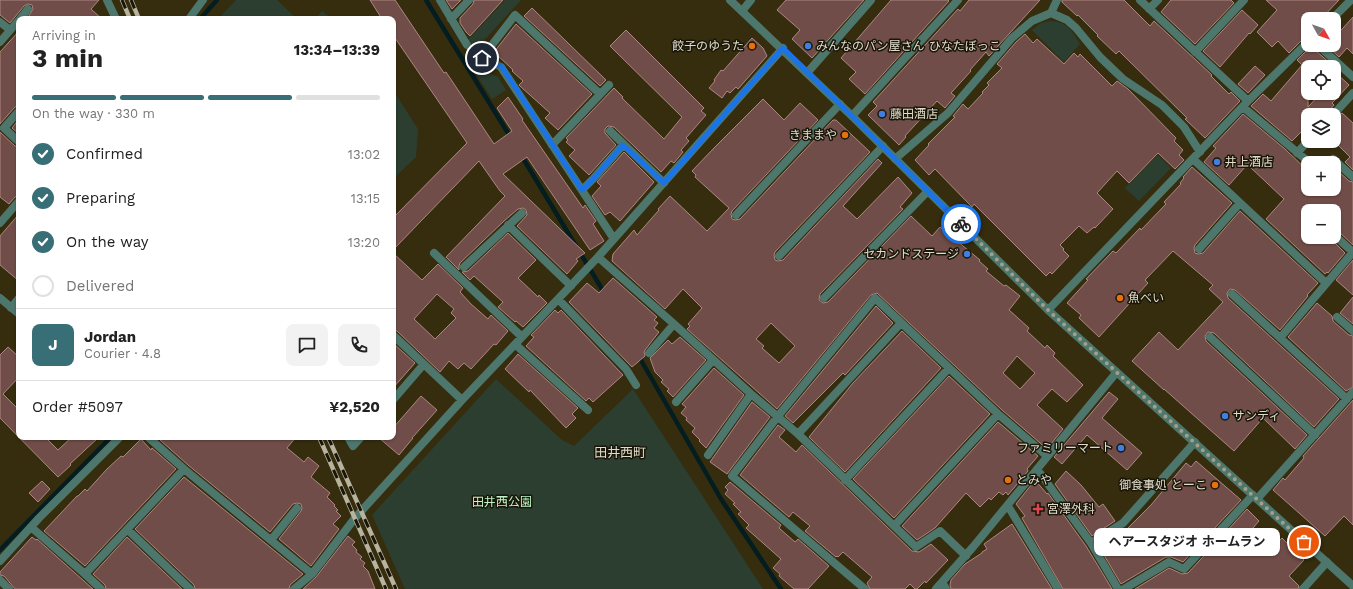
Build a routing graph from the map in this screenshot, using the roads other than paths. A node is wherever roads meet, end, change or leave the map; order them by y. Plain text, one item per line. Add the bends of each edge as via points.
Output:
1 (107, 0) edge
2 (203, 0) edge
3 (440, 0) edge
4 (469, 0) edge
5 (730, 0) edge
6 (752, 0) edge
7 (871, 0) edge
8 (958, 0) edge
9 (1057, 0) edge
10 (1140, 0) edge
11 (1158, 0) edge
12 (1244, 0) edge
13 (1351, 0) edge
14 (28, 9) dead end
15 (1150, 9) junction
16 (742, 11) junction
17 (1339, 12) edge
18 (1051, 13) junction
19 (22, 16) edge
20 (115, 16) edge
21 (191, 16) edge
22 (451, 19) junction
23 (0, 22) edge
24 (16, 23) edge
25 (10, 30) junction
26 (0, 42) edge
27 (467, 45) dead end
28 (783, 48) junction
29 (1301, 49) edge
30 (1195, 52) junction
31 (1326, 52) edge
32 (807, 73) junction
33 (1353, 77) edge
34 (609, 85) dead end
35 (1353, 93) edge
36 (600, 94) junction
37 (840, 104) junction
38 (1246, 104) junction
39 (1339, 108) edge
40 (16, 114) edge
41 (852, 116) junction
42 (610, 131) dead end
43 (16, 139) edge
44 (552, 145) junction
45 (623, 145) junction
46 (882, 146) junction
47 (1302, 148) edge
48 (1200, 152) junction
49 (1297, 153) junction
50 (1301, 156) edge
51 (895, 159) junction
52 (1193, 160) junction
53 (1341, 166) edge
54 (1353, 177) edge
55 (664, 183) junction
56 (582, 190) junction
57 (928, 191) junction
58 (1240, 203) junction
59 (16, 204) edge
60 (522, 213) dead end
61 (736, 215) dead end
62 (0, 223) edge
63 (508, 225) junction
64 (614, 239) junction
65 (1341, 241) edge
66 (1199, 249) dead end
67 (434, 253) dead end
68 (779, 256) dead end
69 (597, 259) junction
70 (464, 267) dead end
71 (1326, 283) junction
72 (571, 286) junction
73 (1232, 294) dead end
74 (0, 298) edge
75 (824, 298) dead end
76 (558, 299) junction
77 (16, 302) edge
78 (11, 308) junction
79 (1048, 310) junction
80 (16, 312) edge
81 (1337, 317) dead end
82 (901, 323) junction
83 (674, 324) junction
84 (1353, 330) edge
85 (522, 337) junction
86 (1210, 337) dead end
87 (396, 338) edge
88 (1280, 338) junction
89 (516, 345) junction
90 (649, 353) dead end
91 (713, 360) junction
92 (424, 364) junction
93 (949, 368) junction
94 (1116, 373) junction
95 (636, 385) dead end
96 (751, 394) junction
97 (1350, 395) edge
98 (396, 397) edge
99 (462, 400) junction
100 (676, 402) dead end
101 (588, 410) dead end
102 (998, 414) junction
103 (778, 416) junction
104 (798, 434) junction
105 (1315, 435) junction
106 (117, 440) edge
107 (151, 440) edge
108 (350, 440) edge
109 (358, 440) edge
110 (1195, 442) junction
111 (708, 455) dead end
112 (1047, 456) junction
113 (1038, 468) junction
114 (184, 470) junction
115 (845, 480) junction
116 (1255, 497) junction
117 (1008, 506) junction
118 (297, 508) dead end
119 (894, 526) junction
120 (31, 527) junction
121 (128, 530) junction
122 (271, 540) junction
123 (1091, 543) junction
124 (966, 556) junction
125 (0, 561) edge
126 (1327, 562) junction
127 (84, 574) junction
128 (312, 574) junction
129 (0, 580) edge
130 (944, 586) edge
131 (1353, 586) edge
132 (9, 589) edge
133 (100, 589) edge
134 (190, 589) edge
135 (294, 589) edge
136 (865, 589) edge
137 (936, 589) edge
138 (1058, 589) edge
139 (1118, 589) edge
140 (1124, 589) edge
141 (1303, 589) edge

1 - 20 street
2 - 21 street
3 - 22 street
4 - 22 street
5 - 16 street
6 - 16 street
7 - 32 street
8 - 41 street
9 - 18 street
10 - 15 street
11 - 15 street
12 - 30 street
13 - 17 street
14 - 19 street
15 - 30 street
16 - 28 street
18 - 48 street via 1067,20 1076,28 1100,57 1123,79 1162,105 1184,127
18 - 51 street via 1032,21 1012,38 948,113
22 - 27 street
23 - 25 street
24 - 25 street
25 - 26 street
28 - 32 street
28 - 55 street
29 - 38 street
30 - 38 street
31 - 33 street
32 - 37 street
34 - 36 street
35 - 39 street
36 - 44 street
36 - 44 street via 515,15 482,58 502,67
37 - 41 street
37 - 61 street
38 - 48 street
38 - 49 street
40 - 43 street via 4,128
41 - 46 street
42 - 45 street
44 - 56 street
45 - 55 street
45 - 56 street
46 - 51 street
46 - 68 street
47 - 49 street
48 - 52 street
49 - 50 street
51 - 57 street
52 - 58 street
52 - 79 street
53 - 54 street
55 - 64 street
56 - 64 street
57 - 75 street
57 - 79 street
58 - 66 street
58 - 71 street
59 - 62 street
60 - 63 street
63 - 70 street
63 - 72 street
64 - 69 street
65 - 71 street via 1353,252
67 - 85 street
69 - 72 street
69 - 83 street
71 - 88 street
72 - 76 street
73 - 88 street
74 - 78 street
76 - 85 street
76 - 95 street via 626,369
77 - 78 street
78 - 80 street
79 - 94 street
81 - 84 street
82 - 93 street
82 - 103 street via 875,298
82 - 104 street
83 - 90 street
83 - 91 street
85 - 89 street
86 - 105 street
87 - 92 street
88 - 97 street
89 - 99 street
89 - 101 street
91 - 96 street
91 - 100 street
92 - 98 street
92 - 99 street
93 - 102 street
93 - 115 street
94 - 110 street
94 - 112 street
96 - 103 street
96 - 111 street
97 - 105 street
99 - 128 street via 355,518
102 - 112 street
102 - 119 street
103 - 104 street
103 - 136 street via 732,476
104 - 115 street
105 - 116 street
106 - 120 street
107 - 114 street
108 - 109 street via 353,446
110 - 116 street
110 - 123 street via 1123,523
112 - 113 street
113 - 117 street
113 - 123 street
114 - 121 street
114 - 122 street
115 - 119 street
116 - 126 street
116 - 140 street via 1184,569 1169,562
117 - 124 street
117 - 138 street
118 - 122 street
119 - 124 street via 916,546 940,531
120 - 125 street
120 - 127 street
121 - 127 street
121 - 134 street
122 - 128 street
123 - 139 street
124 - 130 street
126 - 131 street
126 - 141 street
127 - 133 street
128 - 135 street
129 - 132 street
130 - 137 street

